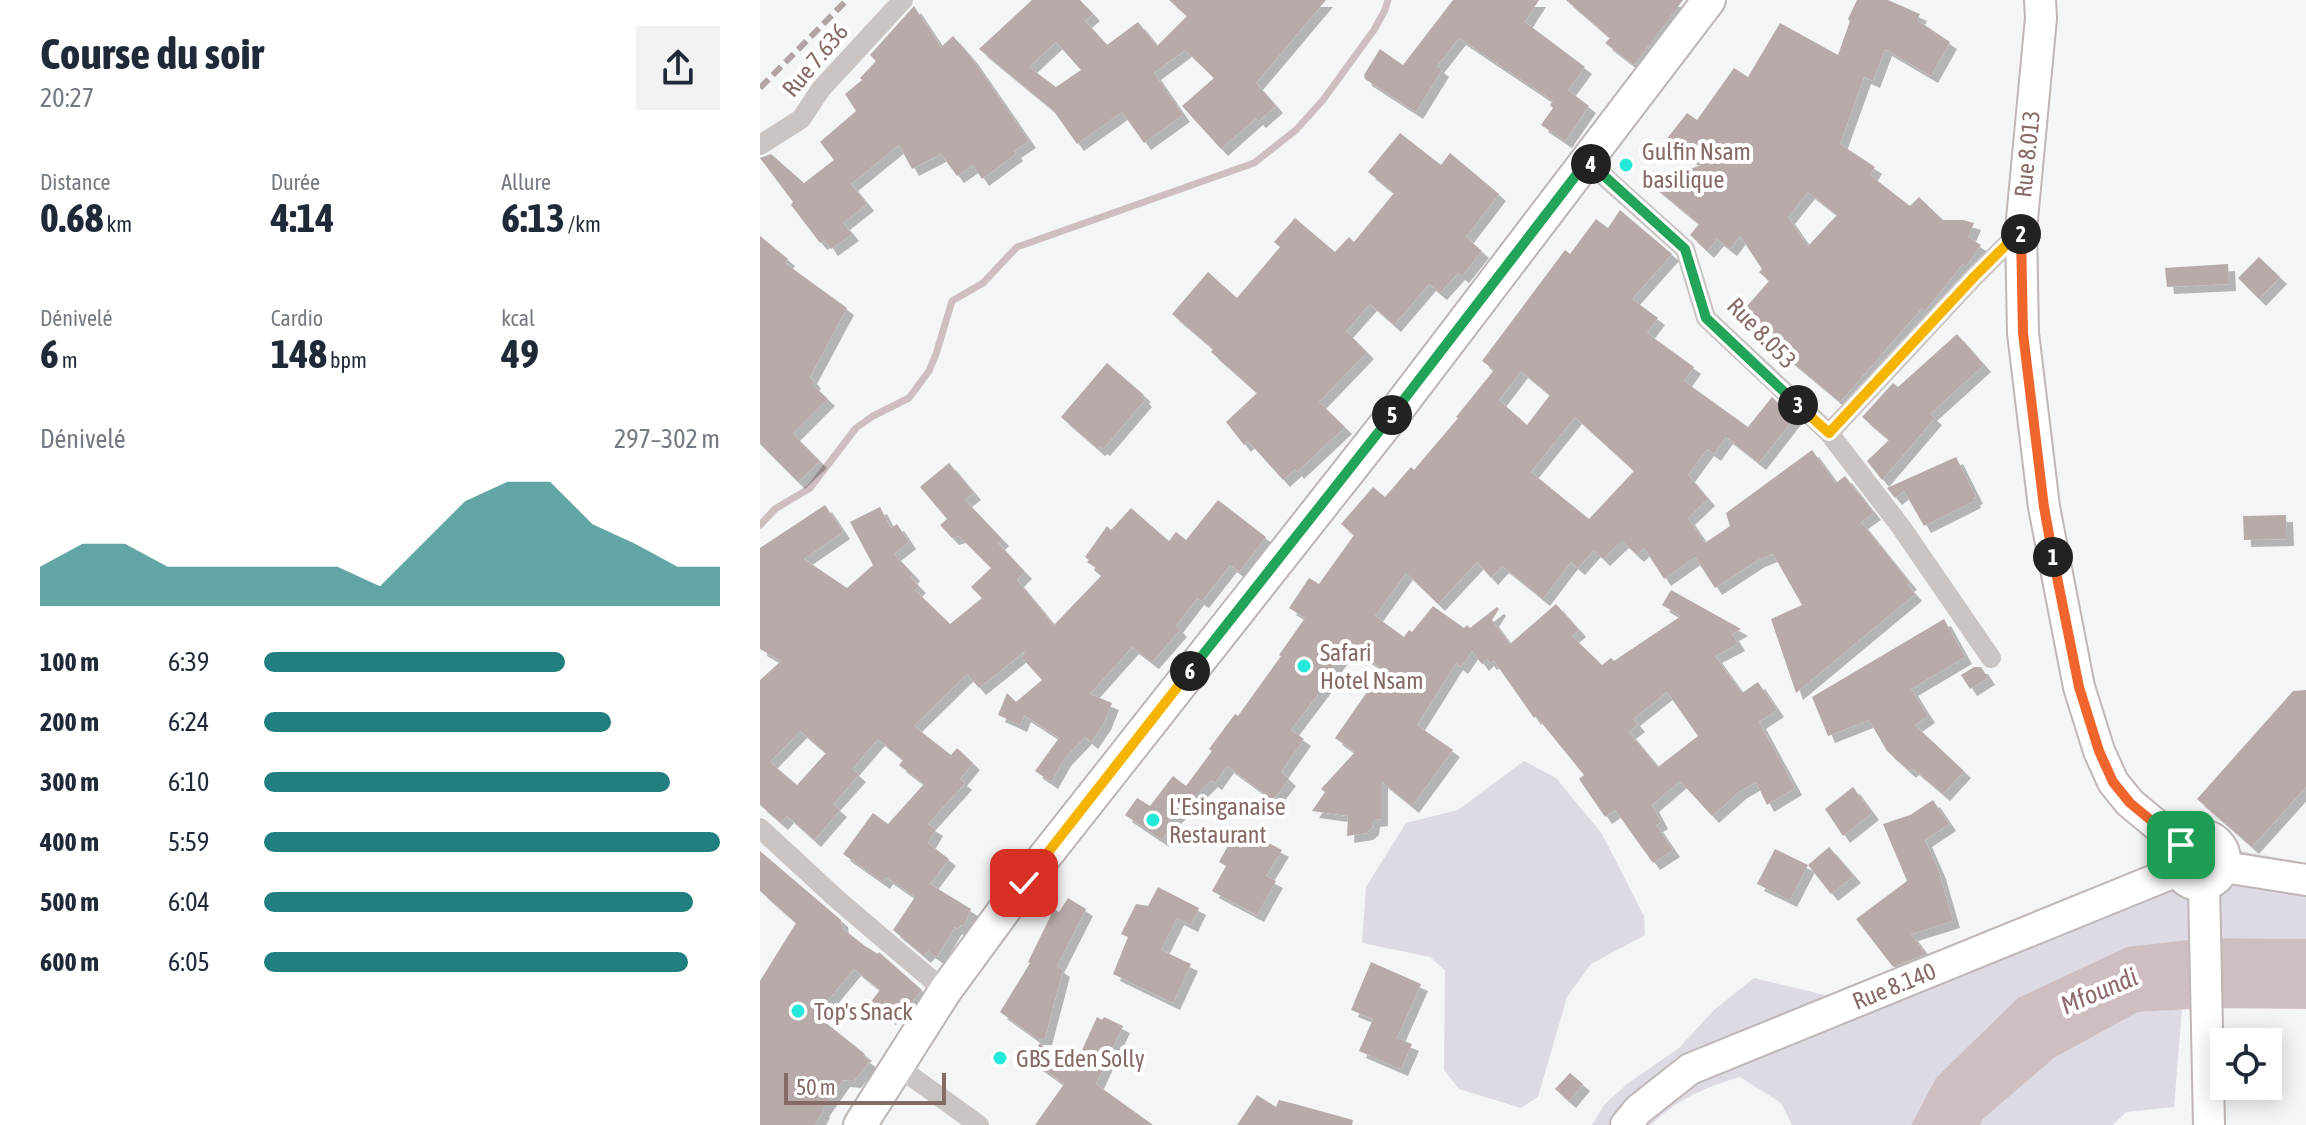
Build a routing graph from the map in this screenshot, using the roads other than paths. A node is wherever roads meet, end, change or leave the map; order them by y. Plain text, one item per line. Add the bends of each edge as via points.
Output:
1 (903, 0) edge
2 (1709, 0) edge
3 (2040, 0) edge
4 (760, 145) edge
5 (1587, 161) junction
6 (2021, 230) junction
7 (1829, 433) junction
8 (1991, 658) dead end
9 (760, 828) edge
10 (2196, 867) junction
11 (2306, 880) edge
12 (945, 991) junction
13 (897, 1066) junction
14 (860, 1125) edge
15 (979, 1125) edge
16 (1626, 1125) edge
17 (2209, 1125) edge

1 - 4 street, Rue 7.636 via 821,89 801,119
2 - 5 main road
3 - 6 main road, Rue 8.013
5 - 7 street, Rue 8.053 via 1685,249 1706,318
5 - 12 main road
6 - 7 street
6 - 10 main road, Rue 8.013 via 2023,333 2033,425 2079,687 2113,782
7 - 8 street, Rue 8.053
9 - 12 street
10 - 11 main road
10 - 16 main road, Rue 8.140 via 1690,1069
10 - 17 main road via 2206,938
12 - 13 main road
13 - 14 main road
13 - 15 street

